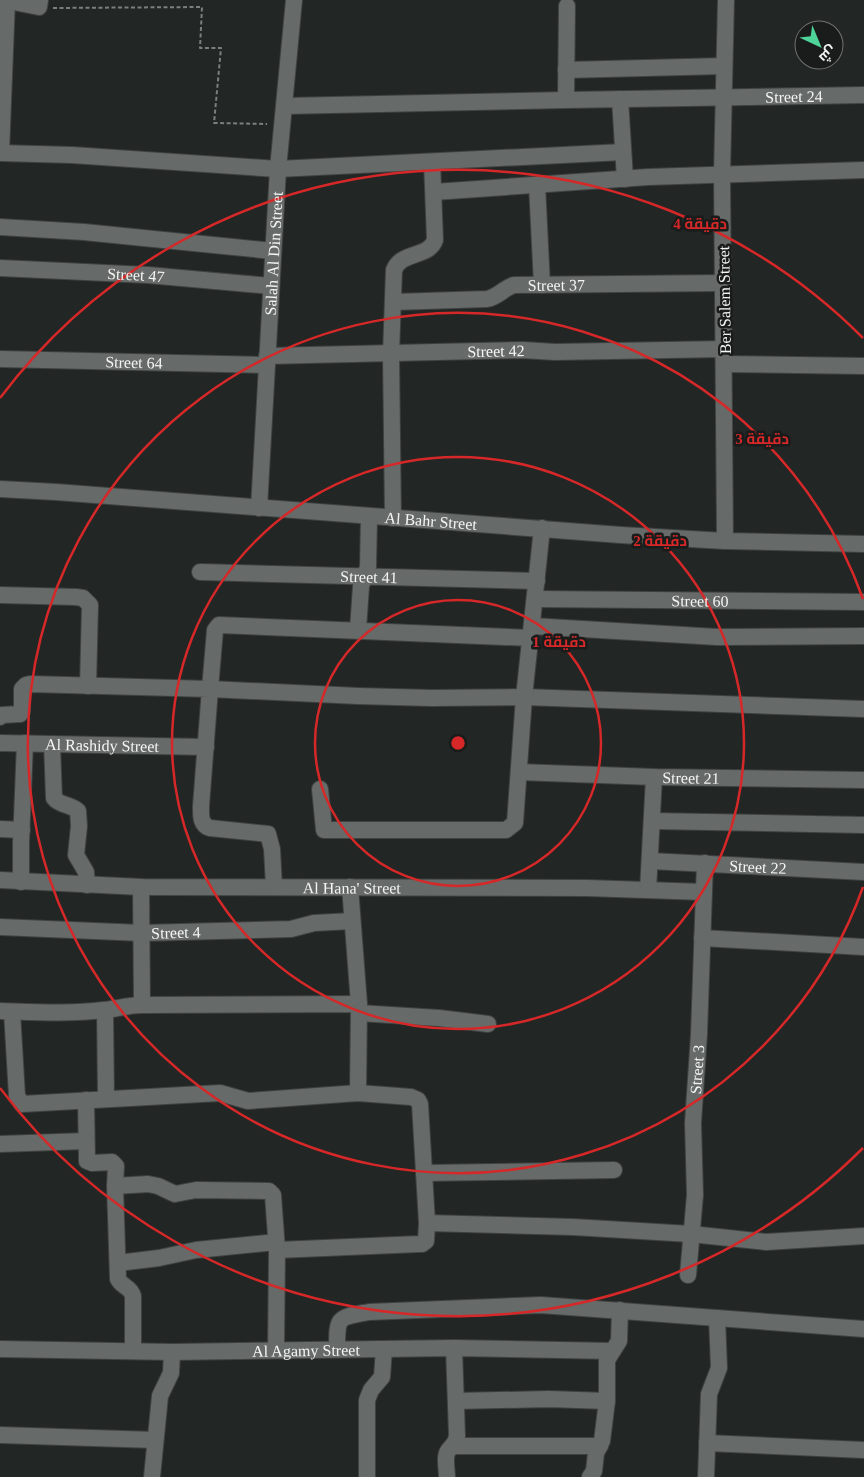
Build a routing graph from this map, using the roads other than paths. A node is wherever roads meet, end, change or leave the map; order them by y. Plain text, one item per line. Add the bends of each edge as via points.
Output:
1 (6, 0) edge
2 (294, 0) edge
3 (726, 0) edge
4 (40, 4) edge
5 (567, 6) dead end
6 (2, 61) edge
7 (724, 66) junction
8 (566, 70) junction
9 (864, 95) edge
10 (724, 97) junction
11 (620, 99) junction
12 (566, 100) junction
13 (284, 106) junction
14 (622, 152) junction
15 (0, 153) edge
16 (432, 162) junction
17 (278, 169) junction
18 (864, 170) edge
19 (722, 174) junction
20 (625, 179) junction
21 (537, 185) junction
22 (434, 192) junction
23 (0, 227) edge
24 (273, 251) junction
25 (0, 268) edge
26 (723, 283) junction
27 (542, 285) junction
28 (271, 286) junction
29 (394, 302) junction
30 (391, 354) junction
31 (724, 356) junction
32 (0, 358) edge
33 (267, 361) junction
34 (864, 366) edge
35 (0, 489) edge
36 (258, 508) junction
37 (369, 516) junction
38 (393, 518) junction
39 (542, 528) junction
40 (725, 541) junction
41 (864, 544) edge
42 (200, 572) dead end
43 (364, 577) junction
44 (537, 581) junction
45 (0, 595) edge
46 (535, 600) junction
47 (864, 602) edge
48 (358, 630) junction
49 (532, 632) junction
50 (864, 636) edge
51 (88, 686) junction
52 (210, 689) junction
53 (524, 698) junction
54 (864, 709) edge
55 (0, 717) edge
56 (0, 743) edge
57 (25, 743) junction
58 (52, 744) junction
59 (206, 747) junction
60 (519, 772) junction
61 (654, 777) junction
62 (864, 780) edge
63 (320, 789) dead end
64 (652, 821) junction
65 (864, 825) edge
66 (0, 829) edge
67 (22, 830) junction
68 (650, 860) junction
69 (705, 863) junction
70 (864, 872) edge
71 (0, 880) edge
72 (21, 882) junction
73 (87, 885) junction
74 (274, 887) junction
75 (350, 887) junction
76 (141, 888) junction
77 (648, 890) junction
78 (704, 892) junction
79 (352, 921) junction
80 (0, 927) edge
81 (142, 933) junction
82 (702, 938) junction
83 (864, 946) edge
84 (142, 1005) junction
85 (359, 1009) junction
86 (105, 1010) junction
87 (6, 1012) edge
88 (488, 1024) dead end
89 (358, 1093) junction
90 (106, 1098) junction
91 (86, 1100) junction
92 (86, 1140) junction
93 (0, 1144) edge
94 (614, 1170) dead end
95 (424, 1173) junction
96 (115, 1186) junction
97 (427, 1224) junction
98 (691, 1234) junction
99 (864, 1236) edge
100 (276, 1246) junction
101 (118, 1263) junction
102 (688, 1274) dead end
103 (620, 1310) junction
104 (717, 1318) junction
105 (864, 1329) edge
106 (384, 1348) junction
107 (454, 1348) junction
108 (0, 1349) edge
109 (337, 1349) junction
110 (276, 1350) junction
111 (133, 1351) junction
112 (172, 1352) junction
113 (612, 1352) junction
114 (456, 1401) junction
115 (607, 1401) junction
116 (0, 1435) edge
117 (155, 1440) junction
118 (707, 1443) junction
119 (453, 1446) junction
120 (600, 1446) junction
121 (864, 1450) edge
122 (152, 1477) edge
123 (367, 1477) edge
124 (447, 1477) edge
125 (590, 1477) edge
126 (706, 1477) edge

1 - 4 street
1 - 6 street
2 - 13 street, Salah Al Din Street
3 - 7 street, Ber Salem Street
5 - 8 street
6 - 15 street
7 - 8 street
7 - 10 street, Ber Salem Street
8 - 12 street
9 - 10 street, Street 24
10 - 11 street, Street 24
10 - 19 street, Ber Salem Street
11 - 12 street, Street 24
11 - 14 street
12 - 13 street, Street 24
13 - 17 street, Salah Al Din Street
14 - 16 street
14 - 20 street
15 - 17 street
16 - 17 street
16 - 22 street
17 - 24 street, Salah Al Din Street
18 - 19 street
19 - 20 street
19 - 26 street, Ber Salem Street
20 - 21 street
21 - 22 street
21 - 27 street
22 - 29 street via 434,244 398,263 394,275
23 - 24 street
24 - 28 street, Salah Al Din Street
25 - 28 street, Street 47 via 148,275
26 - 27 street, Street 37
26 - 31 street, Ber Salem Street
27 - 29 street, Street 37 via 510,286 496,297 487,299
28 - 33 street, Salah Al Din Street
29 - 30 street
30 - 31 street, Street 42 via 523,350
30 - 33 street, Street 42
30 - 38 street
31 - 34 street, Street 42
31 - 40 street, Ber Salem Street
32 - 33 street, Street 64
33 - 36 street, Salah Al Din Street
35 - 36 street, Al Bahr Street
36 - 37 street, Al Bahr Street
37 - 38 street, Al Bahr Street
37 - 43 street via 368,567
38 - 39 street, Al Bahr Street
39 - 40 street, Al Bahr Street
39 - 44 street
40 - 41 street, Al Bahr Street
42 - 43 street, Street 41
43 - 44 street, Street 41
43 - 48 street
44 - 46 street
45 - 51 street via 76,597 88,601
46 - 47 street, Street 60
46 - 49 street
48 - 49 street
48 - 52 street via 219,625 214,630
49 - 50 street via 717,637
49 - 53 street
51 - 52 street
51 - 55 street via 26,684 22,689 20,714
52 - 53 street via 358,696
52 - 59 street
53 - 54 street
53 - 60 street
56 - 57 street, Al Rashidy Street
57 - 58 street, Al Rashidy Street
57 - 67 street
58 - 59 street, Al Rashidy Street
58 - 73 street via 54,798 78,811 76,855 86,872
59 - 74 street via 202,822 210,828 268,834
60 - 61 street, Street 21
60 - 63 street via 515,823 506,830 324,830
61 - 62 street, Street 21
61 - 64 street
64 - 65 street
64 - 68 street
66 - 67 street
67 - 72 street
68 - 69 street, Street 22
68 - 77 street
69 - 70 street, Street 22
69 - 78 street, Street 3
71 - 72 street, Al Hana' Street
72 - 73 street, Al Hana' Street
73 - 76 street, Al Hana' Street
74 - 75 street, Al Hana' Street
74 - 76 street, Al Hana' Street
75 - 77 street, Al Hana' Street
75 - 79 street
76 - 81 street
77 - 78 street, Al Hana' Street
78 - 82 street, Street 3
79 - 81 street, Street 4 via 310,923 292,929
79 - 85 street
80 - 81 street, Street 4
81 - 84 street
82 - 83 street
82 - 98 street, Street 3 via 693,1110
84 - 85 street
84 - 86 street
85 - 88 street
85 - 89 street
86 - 87 street
86 - 90 street
87 - 91 street via 19,1101 26,1104
89 - 90 street via 248,1101 220,1093
89 - 95 street via 418,1100
90 - 91 street
91 - 92 street
92 - 93 street
92 - 96 street via 88,1162 112,1162 116,1165
94 - 95 street
95 - 97 street
96 - 100 street via 148,1184 175,1194 196,1190 269,1190 273,1195
96 - 101 street
97 - 98 street
97 - 100 street via 427,1238 422,1244
98 - 99 street via 766,1242
98 - 102 street, Street 3
100 - 101 street via 196,1250
100 - 110 street
101 - 111 street via 118,1280 134,1296
103 - 104 street
103 - 109 street via 517,1305 369,1312 340,1320
103 - 113 street via 619,1341
104 - 105 street
104 - 118 street via 719,1368 709,1394
106 - 107 street, Al Agamy Street
106 - 109 street, Al Agamy Street
106 - 123 street via 382,1377 367,1400
107 - 113 street, Al Agamy Street
107 - 114 street
108 - 111 street, Al Agamy Street
109 - 110 street, Al Agamy Street
110 - 112 street, Al Agamy Street
111 - 112 street, Al Agamy Street
112 - 117 street via 171,1373 160,1396
113 - 115 street via 607,1360
114 - 115 street
114 - 119 street via 457,1436
115 - 120 street
116 - 117 street
117 - 122 street
118 - 121 street
118 - 126 street
119 - 120 street
119 - 124 street via 447,1455
120 - 125 street

